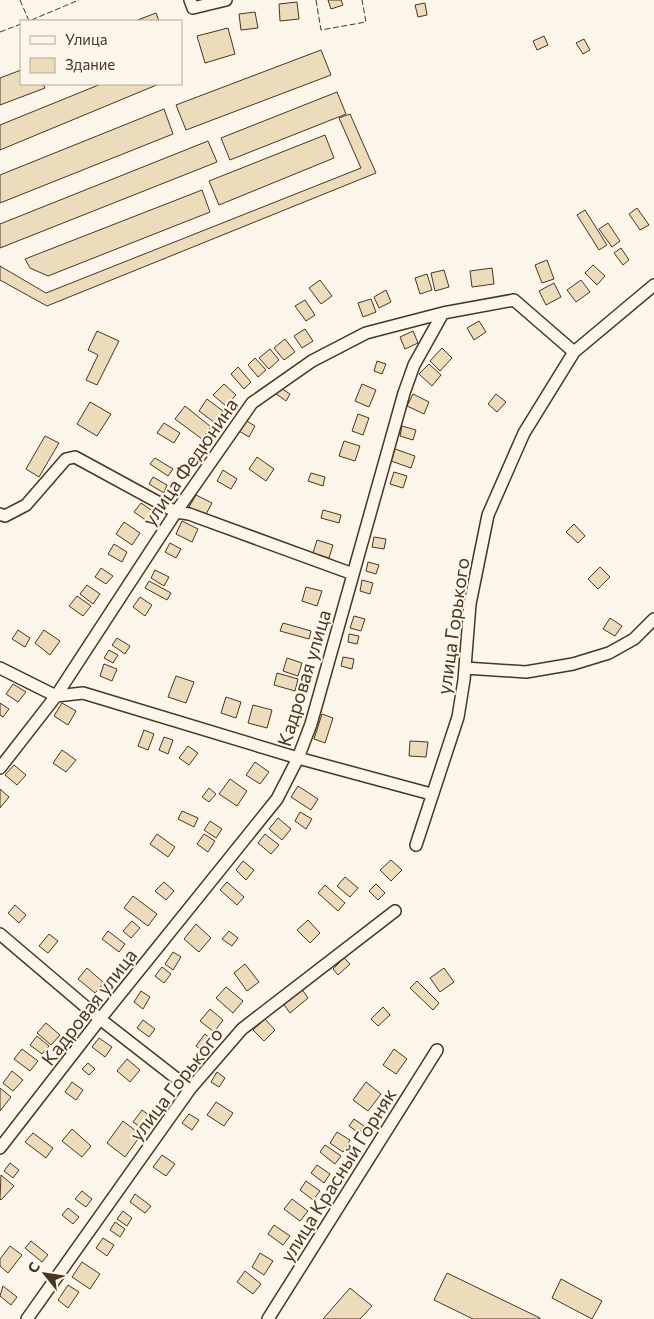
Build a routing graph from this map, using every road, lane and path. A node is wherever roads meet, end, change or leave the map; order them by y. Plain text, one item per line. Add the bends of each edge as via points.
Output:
1 (226, 0) edge
2 (191, 4) edge
3 (654, 285) edge
4 (443, 313) junction
5 (574, 352) junction
6 (176, 512) junction
7 (0, 514) edge
8 (353, 574) junction
9 (654, 619) edge
10 (0, 668) edge
11 (465, 668) junction
12 (56, 696) junction
13 (298, 758) junction
14 (0, 768) edge
15 (431, 794) junction
16 (416, 845) dead end
17 (395, 911) dead end
18 (0, 934) edge
19 (100, 1020) junction
20 (438, 1050) dead end
21 (190, 1089) junction
22 (0, 1148) edge
23 (27, 1319) edge
24 (268, 1319) edge

1 - 2 street
3 - 5 street, улица Горького
4 - 5 street, улица Федюнина via 514,300
4 - 6 street, улица Федюнина via 366,332 312,361 252,403
4 - 8 street, Кадровая улица via 414,365 404,393
5 - 11 street, улица Горького via 524,433 488,515 470,604
6 - 7 street via 75,457 66,459 26,505 5,516
6 - 8 street
6 - 12 street, улица Федюнина
8 - 13 street, Кадровая улица via 311,724
9 - 11 street via 634,640 609,653 573,664 526,672
10 - 12 street
11 - 15 street, улица Горького via 458,717
12 - 13 street via 83,693
12 - 14 street, улица Федюнина
13 - 15 street
13 - 19 street, Кадровая улица via 277,799
15 - 16 street, улица Горького
17 - 21 street, улица Горького via 242,1029
18 - 19 street
19 - 21 street
19 - 22 street, Кадровая улица
20 - 24 street, улица Красный Горняк
21 - 23 street, улица Горького

